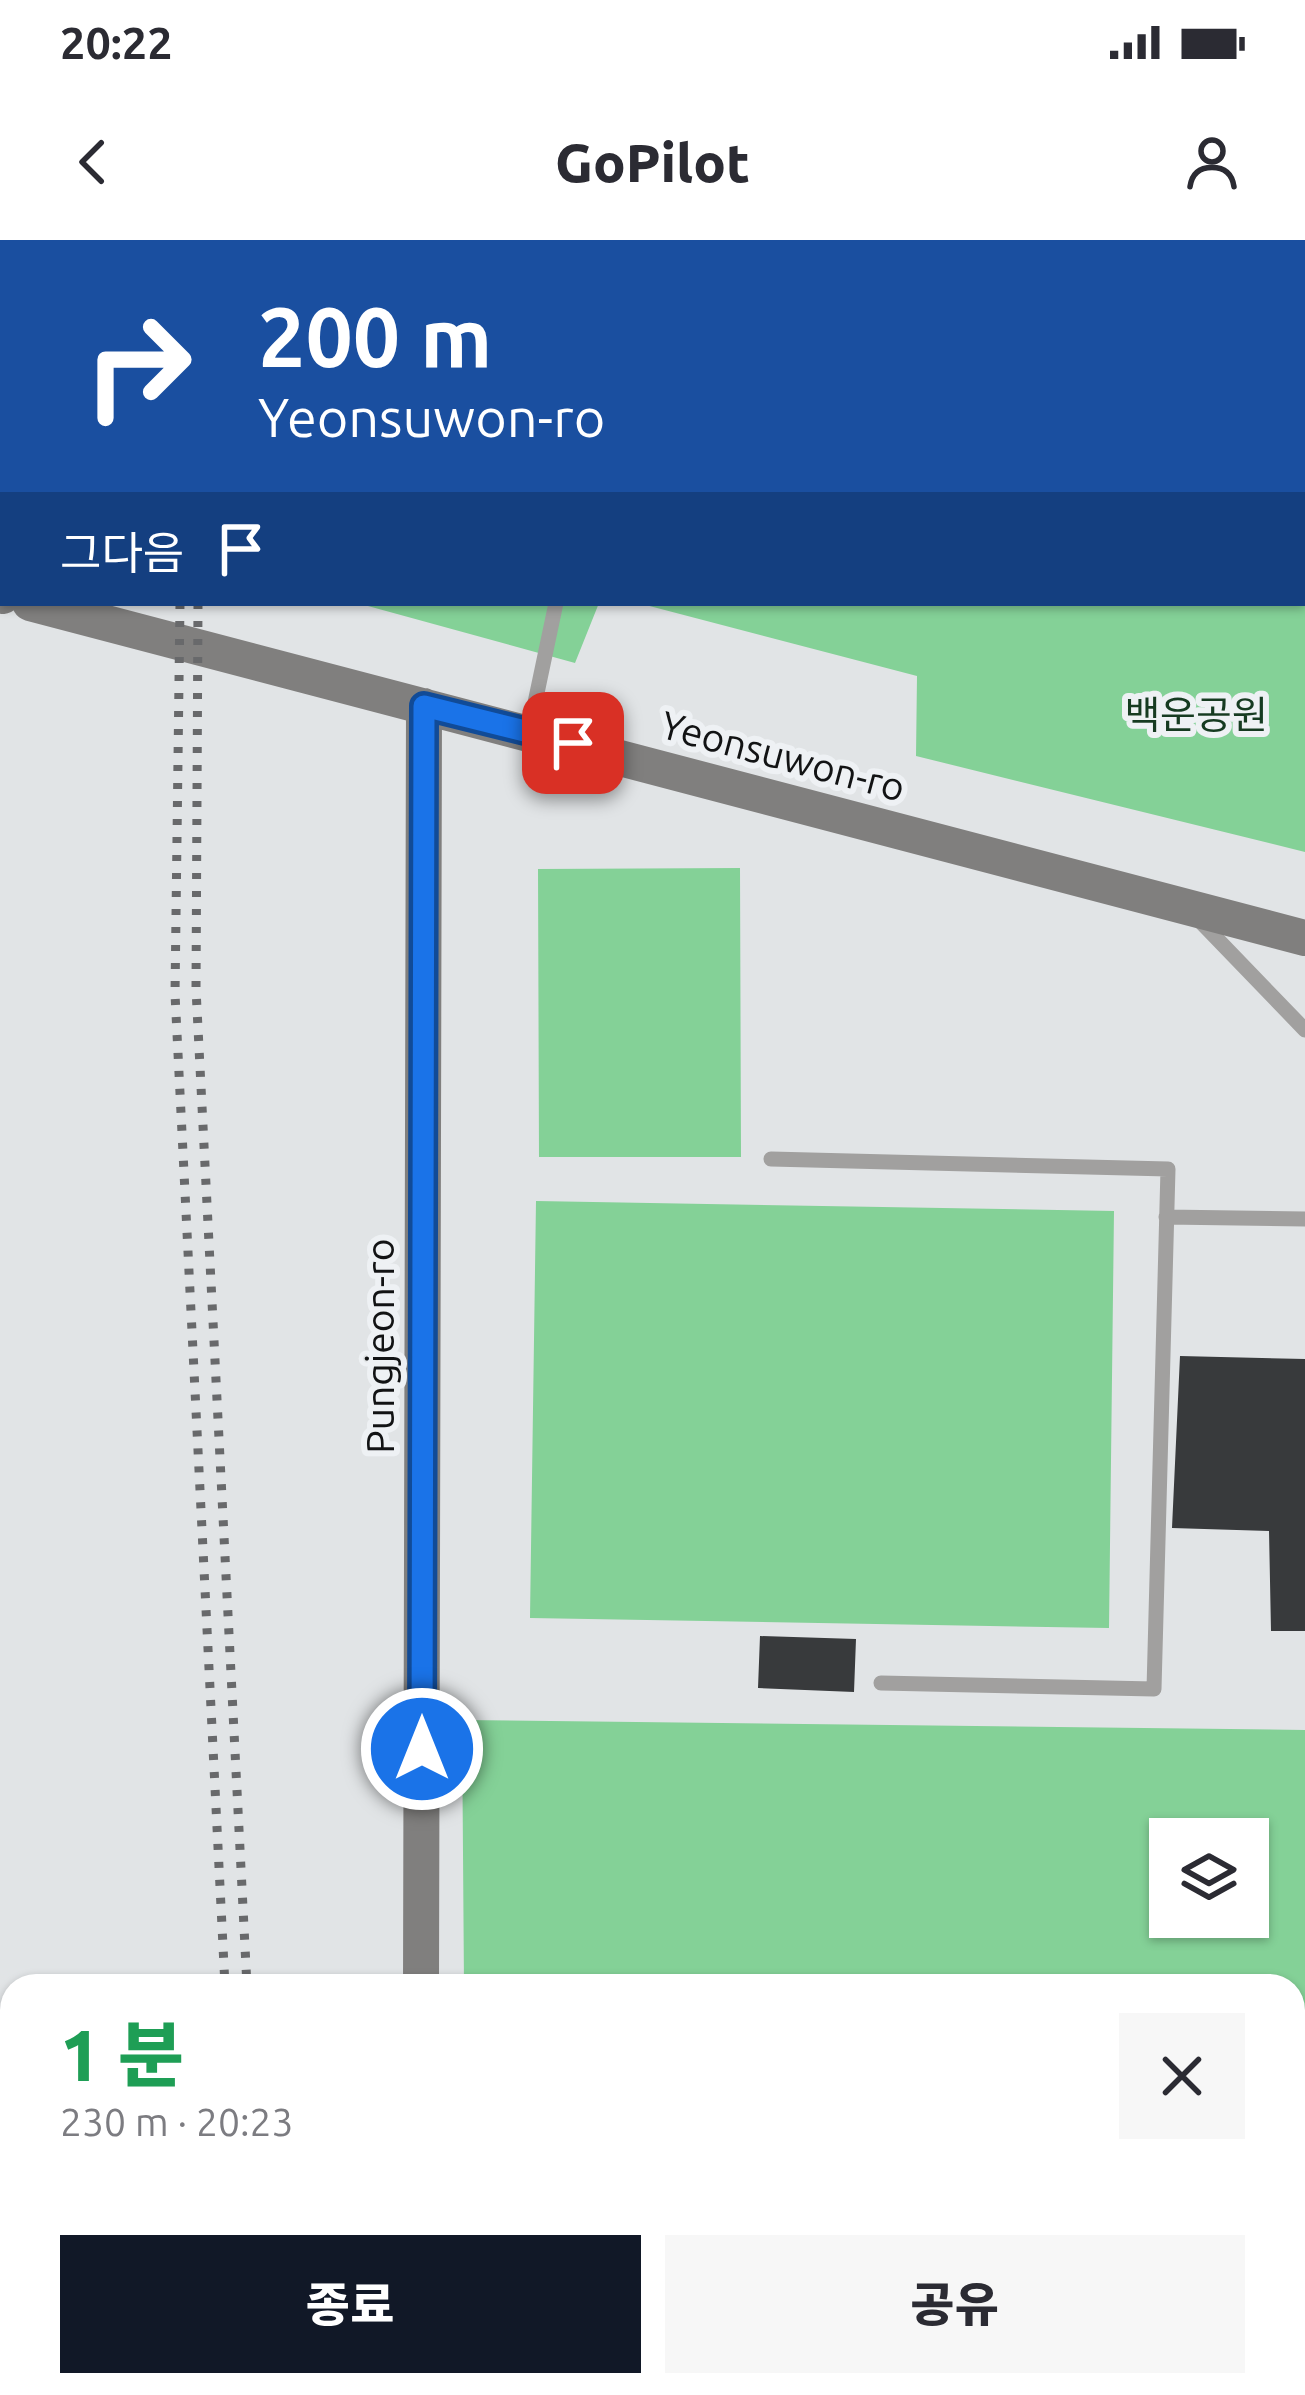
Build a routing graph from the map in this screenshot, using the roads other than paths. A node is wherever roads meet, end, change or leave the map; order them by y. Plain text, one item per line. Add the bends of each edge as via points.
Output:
1 (41, 606) edge
2 (555, 606) edge
3 (424, 706) junction
4 (529, 731) junction
5 (1186, 907) junction
6 (1305, 938) edge
7 (1305, 1030) edge
8 (771, 1159) dead end
9 (1166, 1217) junction
10 (1305, 1219) edge
11 (881, 1683) dead end
12 (421, 1974) edge

1 - 3 street, Yeonsuwon-ro
2 - 4 lane
3 - 4 street, Yeonsuwon-ro
3 - 12 street, Pungjeon-ro
4 - 5 street, Yeonsuwon-ro
5 - 6 street, Yeonsuwon-ro
5 - 7 lane
8 - 9 lane via 1168,1168
9 - 10 lane
9 - 11 lane via 1154,1689

